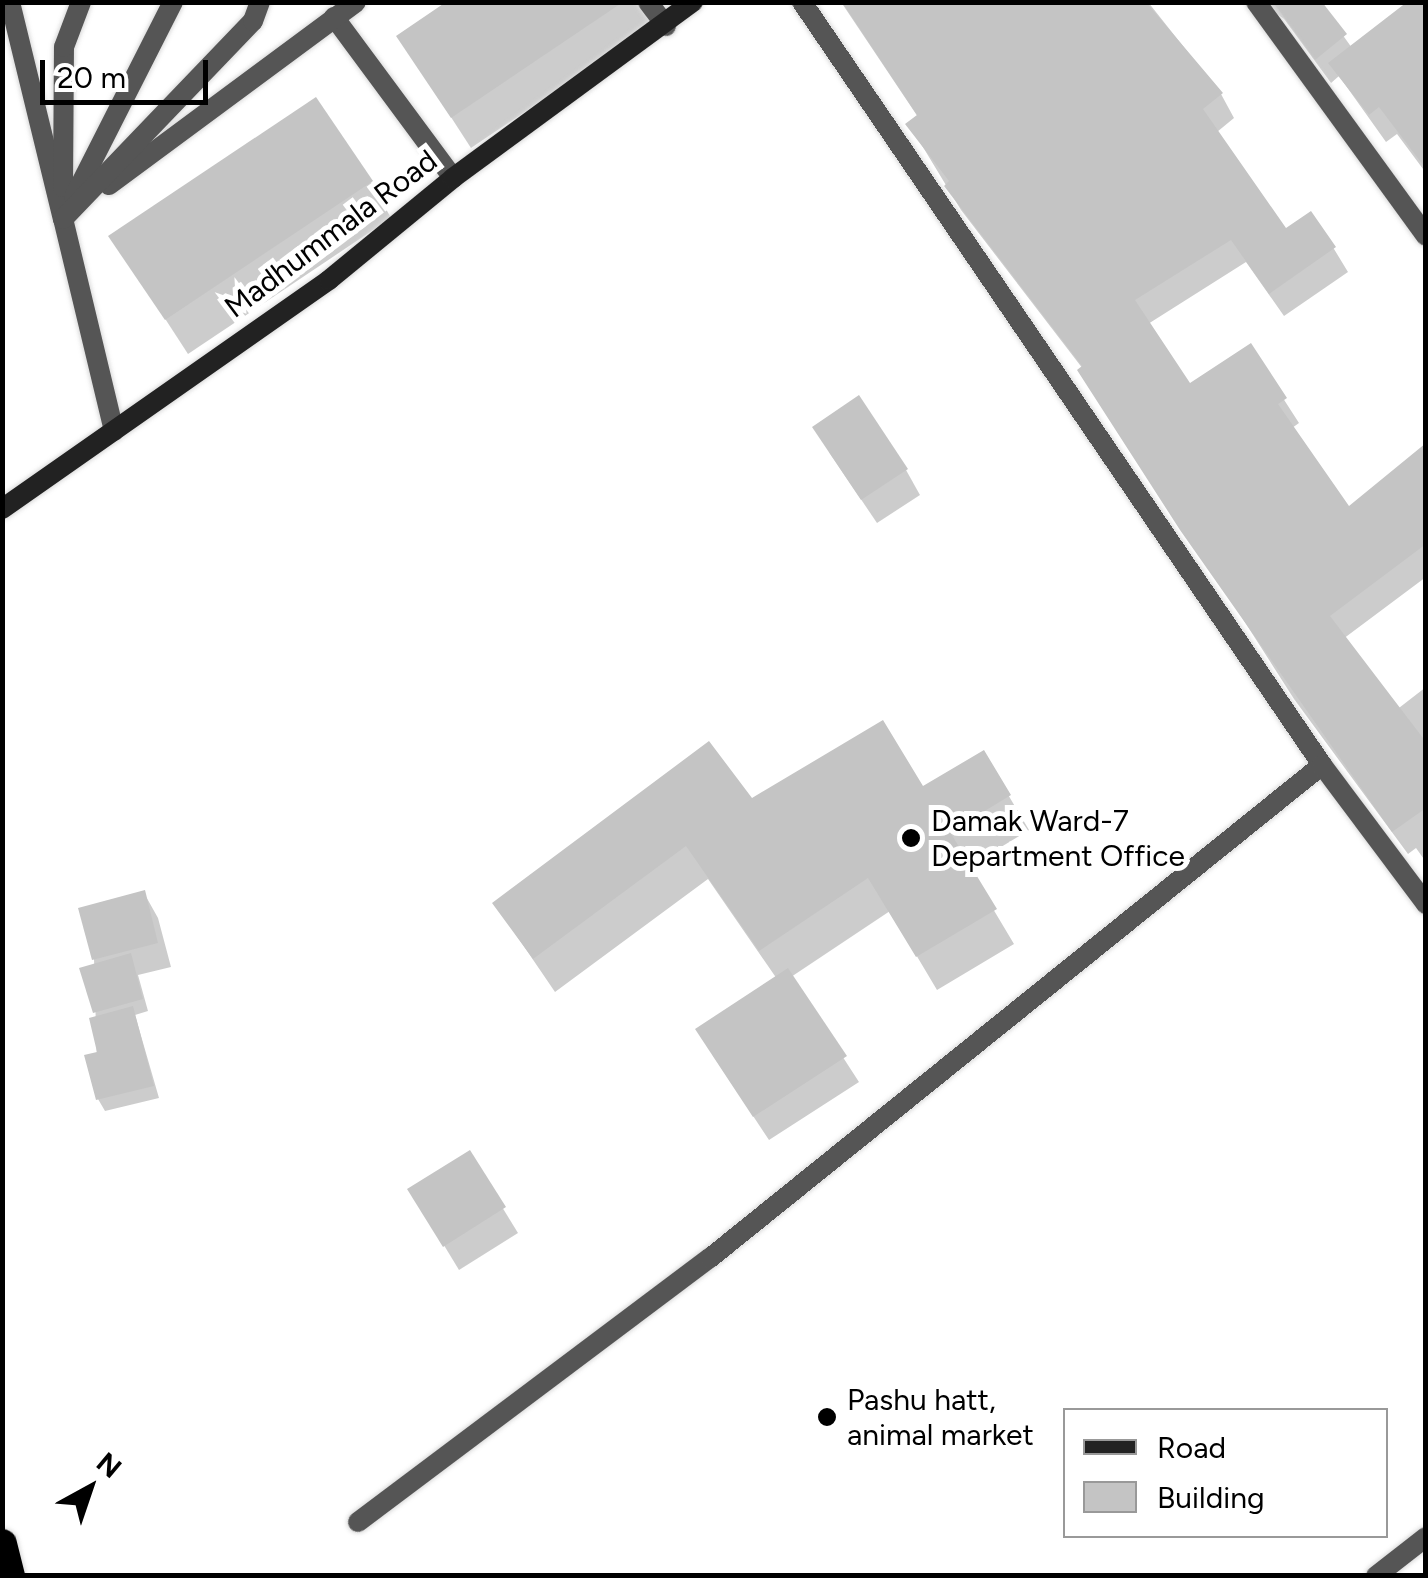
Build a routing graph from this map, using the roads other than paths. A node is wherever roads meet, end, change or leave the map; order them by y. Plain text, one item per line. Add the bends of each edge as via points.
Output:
1 (10, 2) edge
2 (81, 2) edge
3 (174, 2) edge
4 (260, 2) edge
5 (356, 2) edge
6 (648, 2) edge
7 (693, 2) edge
8 (802, 2) edge
9 (1256, 2) edge
10 (334, 18) junction
11 (666, 26) junction
12 (454, 178) junction
13 (63, 218) junction
14 (1426, 236) edge
15 (114, 431) junction
16 (2, 509) edge
17 (1322, 765) junction
18 (1426, 904) edge
19 (358, 1522) dead end
20 (1426, 1538) edge
21 (2, 1544) edge
22 (10, 1576) edge
23 (1376, 1576) edge

1 - 13 street
2 - 13 street via 64,47
3 - 13 street
4 - 13 street via 253,21
5 - 10 street
6 - 11 street
7 - 11 street, Madhummala Road
8 - 17 street
9 - 14 street
10 - 12 street
10 - 13 street
11 - 12 street, Madhummala Road
12 - 15 street, Madhummala Road via 329,280
13 - 15 street
15 - 16 street, Madhummala Road
17 - 18 street
17 - 19 street via 726,1245
20 - 23 street
21 - 22 highway

